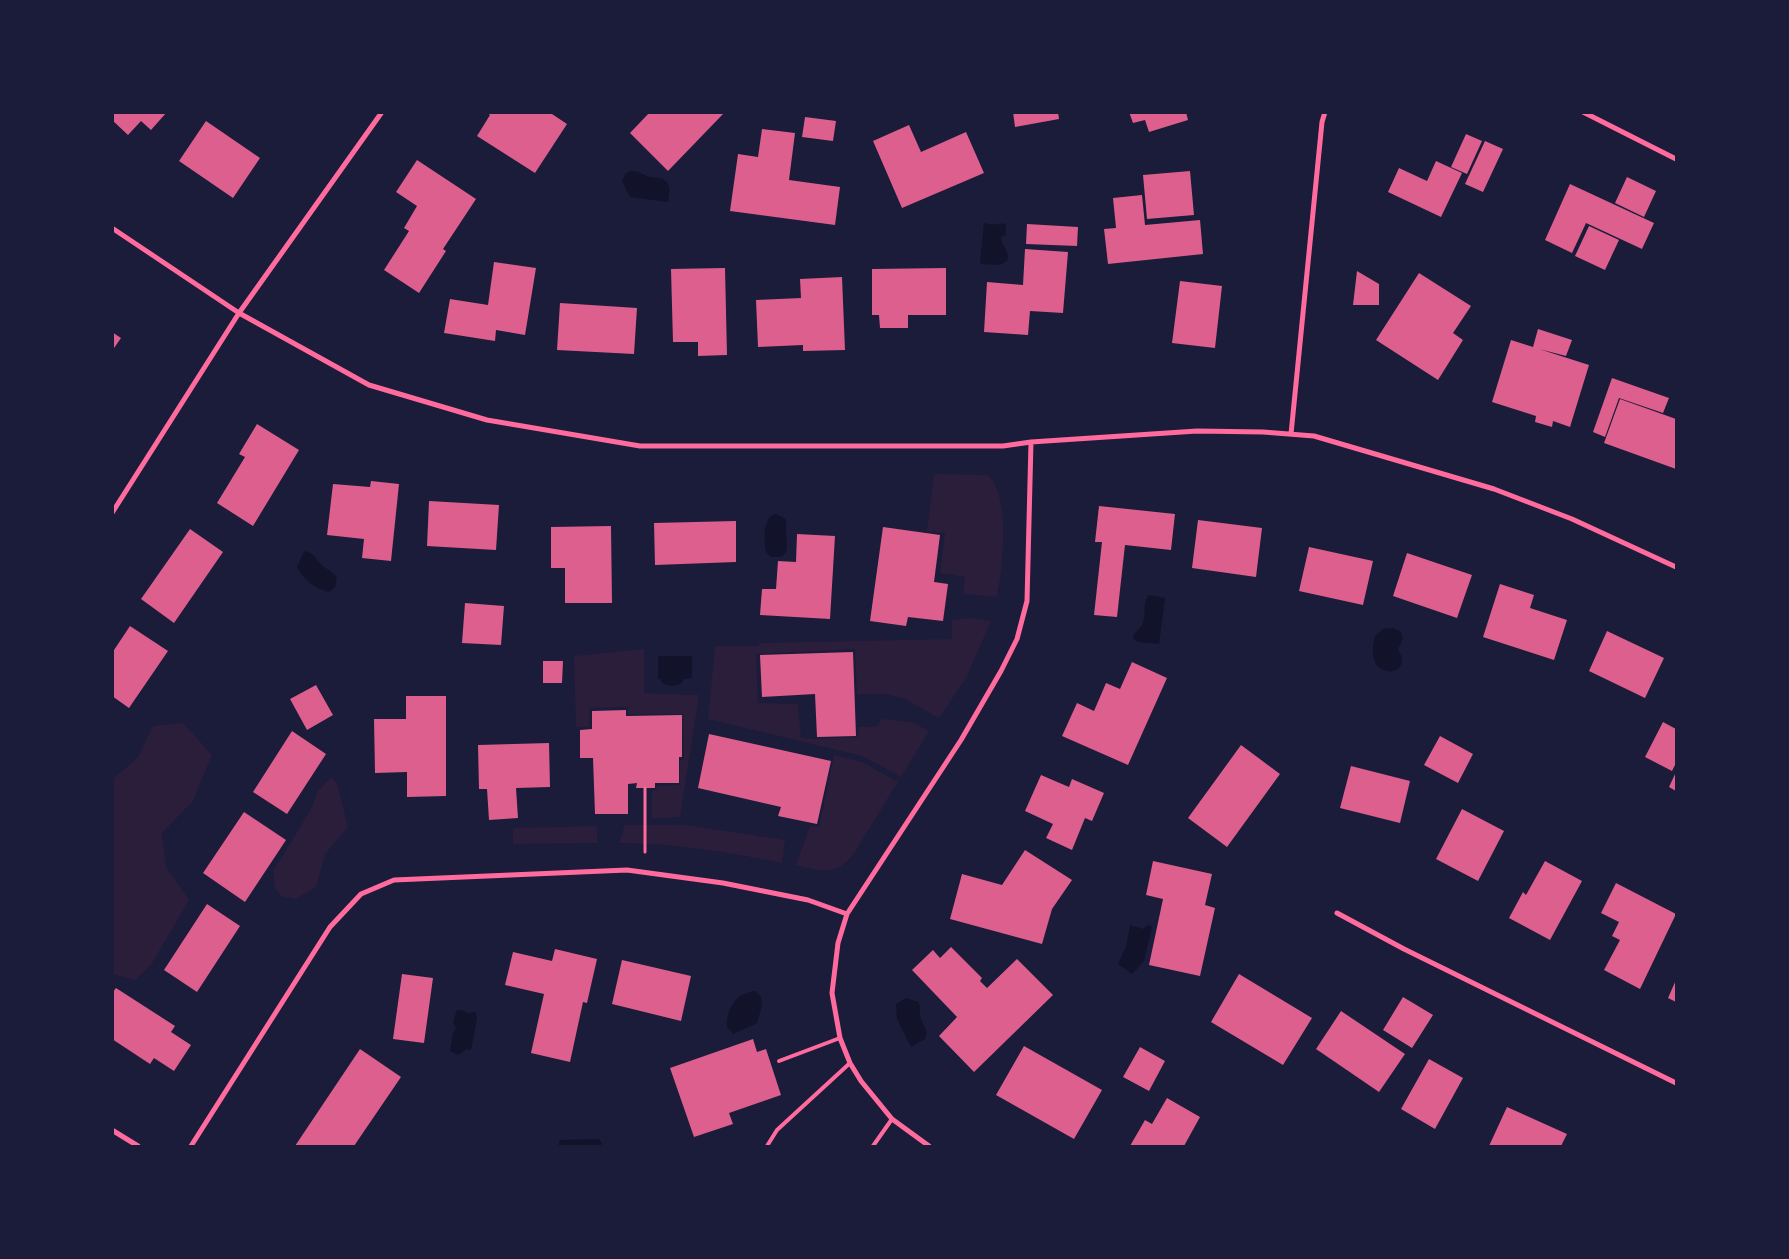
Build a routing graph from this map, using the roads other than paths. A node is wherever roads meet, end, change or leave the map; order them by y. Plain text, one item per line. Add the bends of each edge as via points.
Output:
1 (382, 112) edge
2 (1325, 112) edge
3 (1583, 112) edge
4 (1676, 159) edge
5 (112, 228) edge
6 (238, 313) junction
7 (1291, 434) junction
8 (1031, 442) junction
9 (112, 513) edge
10 (1676, 567) edge
11 (1337, 913) dead end
12 (847, 914) junction
13 (840, 1038) junction
14 (779, 1061) dead end
15 (850, 1063) junction
16 (1676, 1083) edge
17 (892, 1119) junction
18 (112, 1130) edge
19 (138, 1146) edge
20 (191, 1146) edge
21 (767, 1146) edge
22 (873, 1146) edge
23 (929, 1146) edge

1 - 6 street
2 - 7 street
3 - 4 street
5 - 6 street
6 - 8 street via 369,385 487,420 640,446 993,446
6 - 9 street
7 - 8 street via 1197,431
7 - 10 street via 1314,436 1494,489 1572,519
8 - 12 street via 1027,601 1017,639 962,740
11 - 16 street
12 - 13 street via 838,943 832,993
12 - 20 street via 799,898 723,883 627,870 394,880 361,894 330,928
13 - 14 lane
13 - 15 street
15 - 17 street via 861,1082
15 - 21 lane via 777,1130
17 - 22 lane
17 - 23 street
18 - 19 street

